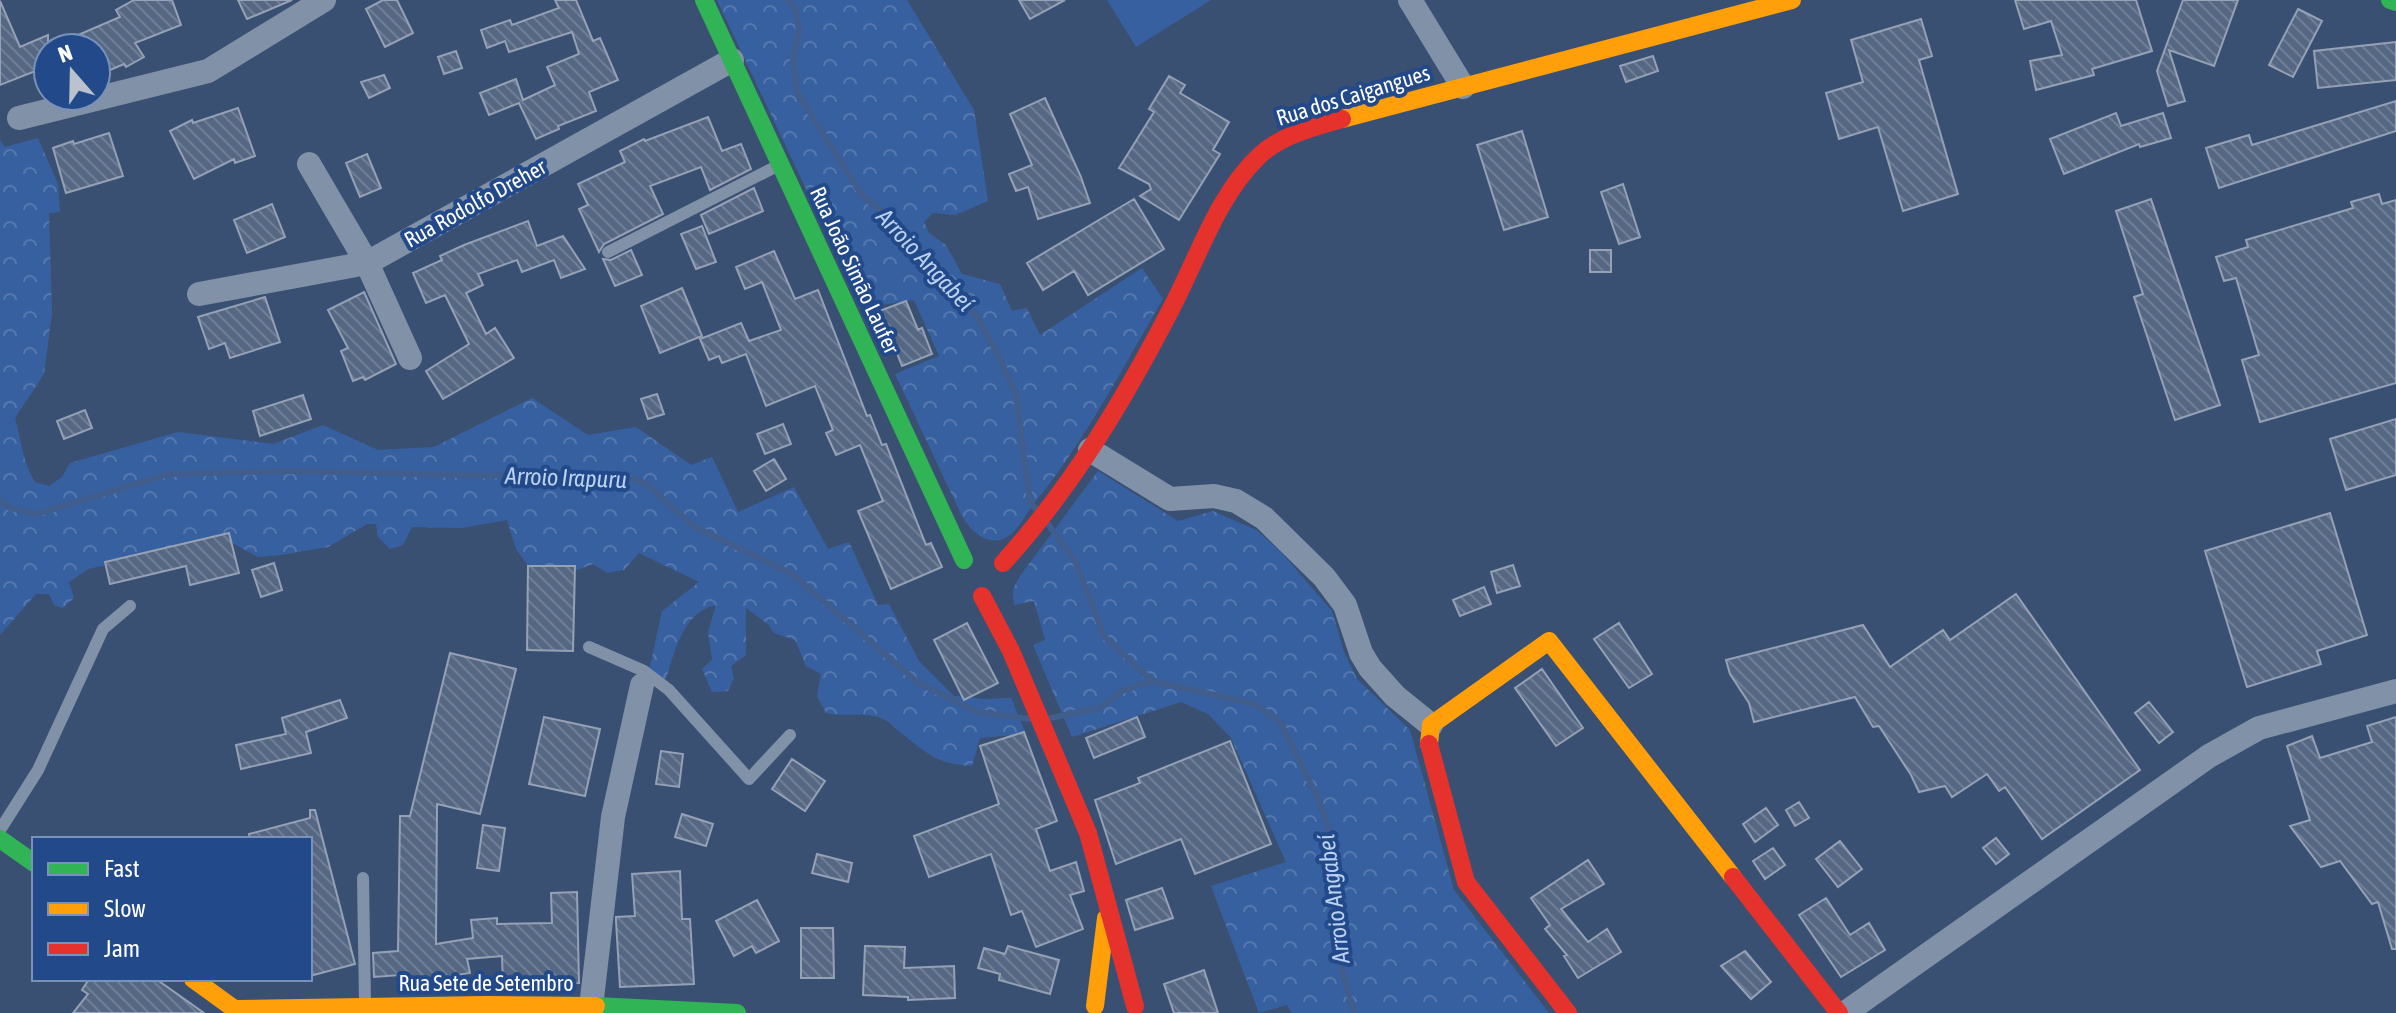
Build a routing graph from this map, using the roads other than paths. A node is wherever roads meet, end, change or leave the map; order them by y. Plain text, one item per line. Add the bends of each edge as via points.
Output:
1 (324, 0) edge
2 (704, 0) edge
3 (1410, 0) edge
4 (1792, 0) edge
5 (2390, 0) edge
6 (2396, 2) edge
7 (732, 60) junction
8 (1463, 87) junction
9 (19, 118) dead end
10 (309, 164) dead end
11 (779, 165) junction
12 (608, 252) dead end
13 (367, 263) junction
14 (199, 294) dead end
15 (410, 358) dead end
16 (1090, 450) junction
17 (988, 570) junction
18 (130, 606) dead end
19 (589, 647) dead end
20 (643, 678) junction
21 (2396, 691) edge
22 (1431, 725) junction
23 (790, 735) dead end
24 (0, 830) edge
25 (0, 839) edge
26 (32, 862) edge
27 (363, 878) dead end
28 (1108, 907) junction
29 (196, 981) edge
30 (365, 1007) junction
31 (591, 1007) junction
32 (1091, 1009) edge
33 (1139, 1010) edge
34 (235, 1012) edge
35 (737, 1013) edge
36 (1568, 1013) edge
37 (1839, 1013) edge
38 (1845, 1013) edge

1 - 9 street via 208,71
2 - 7 street, Rua João Simão Laufer
3 - 8 street
4 - 8 street, Rua dos Caigangues
5 - 6 street
7 - 11 street, Rua João Simão Laufer
7 - 13 street, Rua Rodolfo Dreher
8 - 16 street, Rua dos Caigangues via 1338,120 1294,135 1260,155 1220,215
10 - 13 street
11 - 12 lane
11 - 17 street, Rua João Simão Laufer
13 - 14 street, Rua Rodolfo Dreher
13 - 15 street
16 - 17 street, Rua dos Caigangues via 1024,541
16 - 22 street via 1170,499 1214,496 1236,501 1264,518 1345,605 1370,668
17 - 17 street via 960,569 962,583 972,594
17 - 28 street, Rua João Simão Laufer via 1011,651 1088,833
18 - 24 lane via 103,629 38,770
19 - 20 lane
20 - 23 lane via 669,690 749,779
20 - 31 street via 613,817
21 - 38 street via 2259,728 2209,756
22 - 36 street via 1429,743 1466,882
22 - 37 street via 1549,641
25 - 26 street
27 - 30 lane
28 - 32 street, Rua João Simão Laufer
28 - 33 street, Rua João Simão Laufer
29 - 34 street
30 - 31 street, Rua Sete de Setembro
30 - 34 street, Rua Sete de Setembro
31 - 35 street, Rua Sete de Setembro
32 - 33 street via 1115,999

